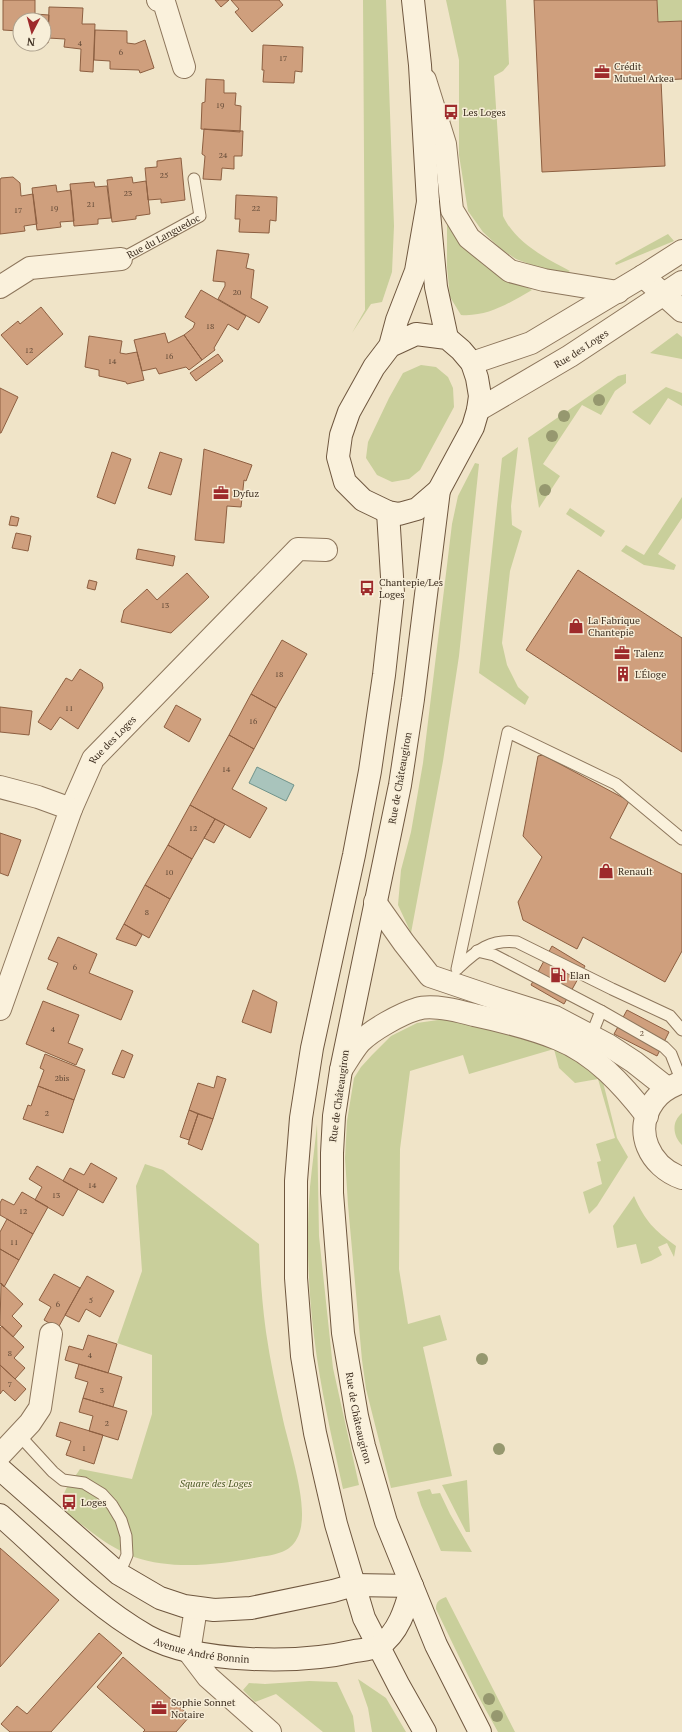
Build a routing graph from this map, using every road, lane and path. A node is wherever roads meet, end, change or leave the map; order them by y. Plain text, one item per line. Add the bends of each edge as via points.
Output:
1 (158, 0) edge
2 (413, 0) edge
3 (420, 65) junction
4 (184, 67) dead end
5 (194, 179) dead end
6 (428, 202) junction
7 (682, 251) edge
8 (121, 259) joint
9 (643, 276) junction
10 (682, 282) edge
11 (0, 287) edge
12 (618, 292) junction
13 (664, 295) junction
14 (682, 311) edge
15 (447, 338) junction
16 (390, 346) junction
17 (472, 363) junction
18 (478, 410) junction
19 (439, 490) junction
20 (388, 512) junction
21 (326, 550) dead end
22 (0, 787) edge
23 (71, 810) junction
24 (682, 839) edge
25 (375, 902) junction
26 (477, 951) junction
27 (455, 976) junction
28 (0, 1009) edge
29 (601, 1011) junction
30 (682, 1030) edge
31 (591, 1036) junction
32 (341, 1070) junction
33 (677, 1084) edge
34 (647, 1116) junction
35 (682, 1178) edge
36 (51, 1334) dead end
37 (19, 1435) junction
38 (0, 1455) edge
39 (0, 1469) edge
40 (0, 1515) edge
41 (119, 1574) junction
42 (354, 1585) junction
43 (412, 1586) junction
44 (196, 1608) junction
45 (378, 1646) junction
46 (189, 1652) junction
47 (270, 1732) edge
48 (425, 1732) edge
49 (480, 1732) edge

1 - 4 main road via 164,2
2 - 3 main road
3 - 6 main road
3 - 12 main road via 444,144 452,210 469,238 510,271 544,280
5 - 8 lane, Rue du Languedoc via 200,216
6 - 15 main road via 436,287
6 - 16 main road via 416,271
7 - 9 main road
8 - 11 main road, Rue du Languedoc via 30,268
9 - 12 main road
9 - 13 main road
10 - 13 main road, Rue des Loges
12 - 17 main road via 531,344
13 - 14 main road
13 - 18 main road, Rue des Loges via 570,356
15 - 16 main road via 416,334
15 - 17 main road
16 - 20 main road via 374,367 349,412 341,435 338,457 345,482 363,500
17 - 18 main road via 480,396
18 - 19 main road via 473,427
19 - 20 main road via 417,509 399,514
19 - 25 main road, Rue de Châteaugiron via 400,785
20 - 42 main road via 393,593 384,675 354,855 312,1048 301,1118 296,1181 296,1278 302,1356 325,1485
21 - 23 main road, Rue des Loges via 298,549 93,759
22 - 23 main road via 38,797
23 - 28 main road, Rue des Loges
24 - 27 lane via 616,784 508,732
25 - 27 main road via 430,976
25 - 32 main road, Rue de Châteaugiron
26 - 27 lane
26 - 29 lane via 494,955
26 - 30 lane via 492,943 517,942 670,1016
27 - 31 main road via 492,997 555,1017
29 - 31 lane
29 - 33 lane via 664,1047 671,1054
31 - 33 main road
32 - 34 main road via 359,1043 384,1024 418,1008 446,1008 502,1021 559,1039 586,1054 604,1068
32 - 43 main road, Rue de Châteaugiron via 334,1116 332,1154 343,1333 364,1446 386,1522
33 - 34 main road via 654,1101
34 - 35 main road via 645,1139 649,1150 664,1169
36 - 37 main road via 40,1408
37 - 38 main road
37 - 41 lane via 63,1480 84,1483 102,1494 112,1505 121,1520 126,1536 127,1555
39 - 41 main road
40 - 46 main road, Avenue André Bonnin via 103,1607 148,1637
41 - 44 main road via 160,1598
42 - 43 main road
42 - 44 main road via 251,1608
42 - 45 main road via 364,1618
43 - 45 main road via 401,1619 393,1632
43 - 49 main road, Rue de Châteaugiron via 436,1645
44 - 46 main road
45 - 46 main road, Avenue André Bonnin via 338,1655 279,1659 213,1657
45 - 48 main road
46 - 47 main road via 208,1677

